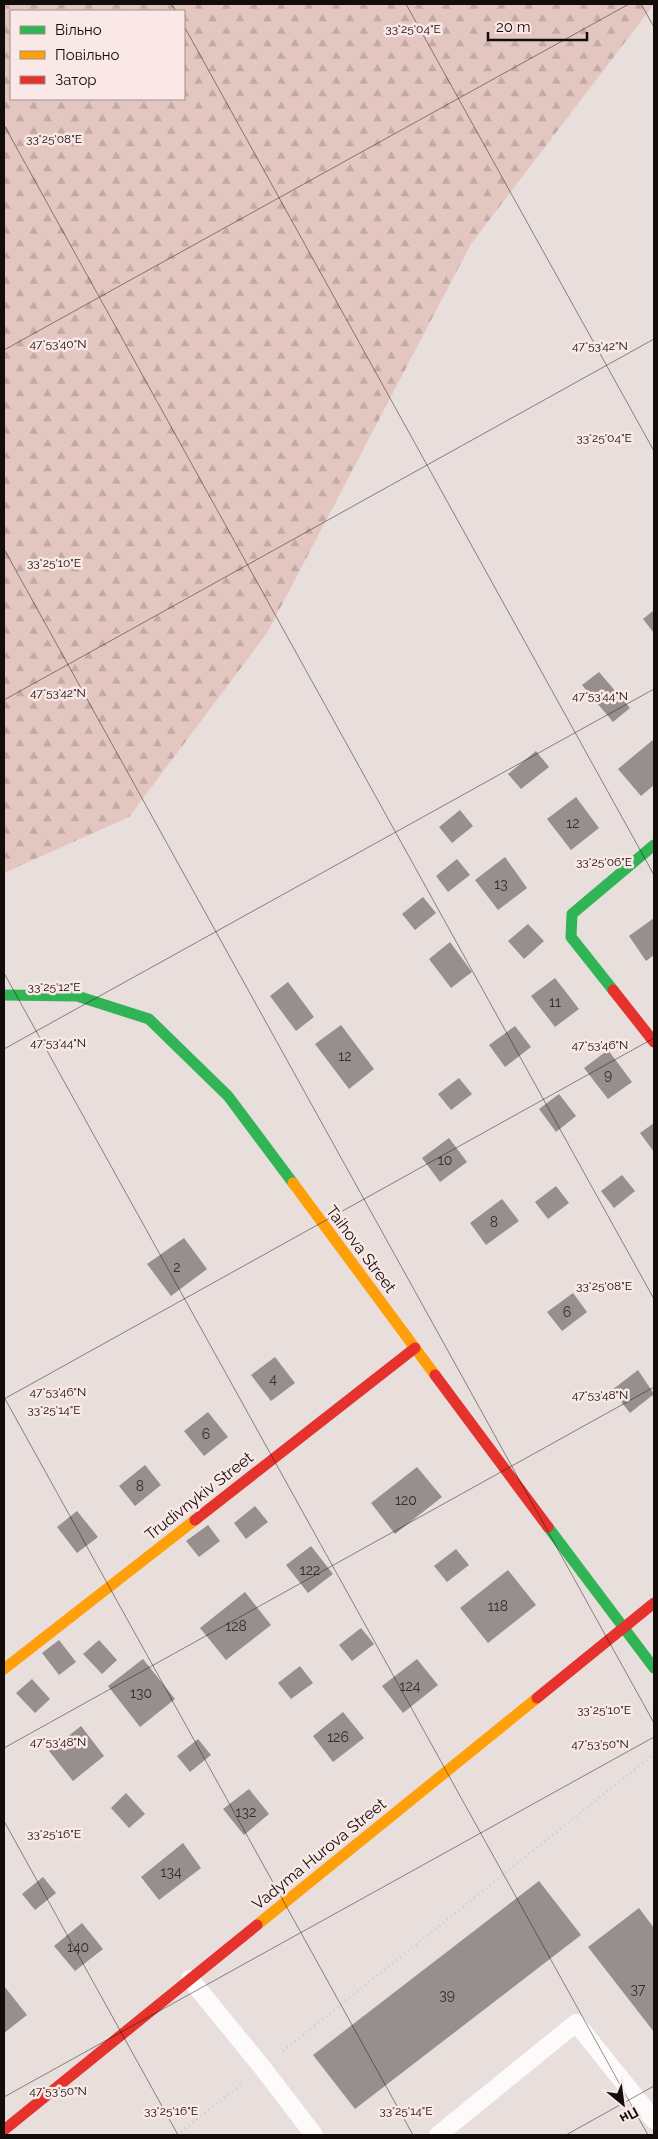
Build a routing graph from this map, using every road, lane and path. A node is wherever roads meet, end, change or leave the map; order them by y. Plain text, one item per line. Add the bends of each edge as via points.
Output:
1 (654, 845) edge
2 (4, 995) edge
3 (654, 1042) edge
4 (415, 1348) junction
5 (654, 1603) edge
6 (622, 1628) junction
7 (654, 1668) edge
8 (4, 1669) edge
9 (654, 1754) edge
10 (190, 1979) junction
11 (262, 2067) junction
12 (654, 2120) edge
13 (4, 2130) edge
14 (177, 2135) edge
15 (314, 2135) edge
16 (438, 2135) edge

1 - 3 street via 572,914 571,937
2 - 4 street, Taihova Street via 76,996 149,1020 228,1096
4 - 6 street, Taihova Street
4 - 8 street, Trudivnykiv Street
5 - 6 street, Vadyma Hurova Street
6 - 7 street, Taihova Street
6 - 10 street, Vadyma Hurova Street
9 - 11 path
10 - 11 lane
10 - 13 street, Vadyma Hurova Street
11 - 14 path
11 - 15 lane
12 - 16 lane via 576,2023

